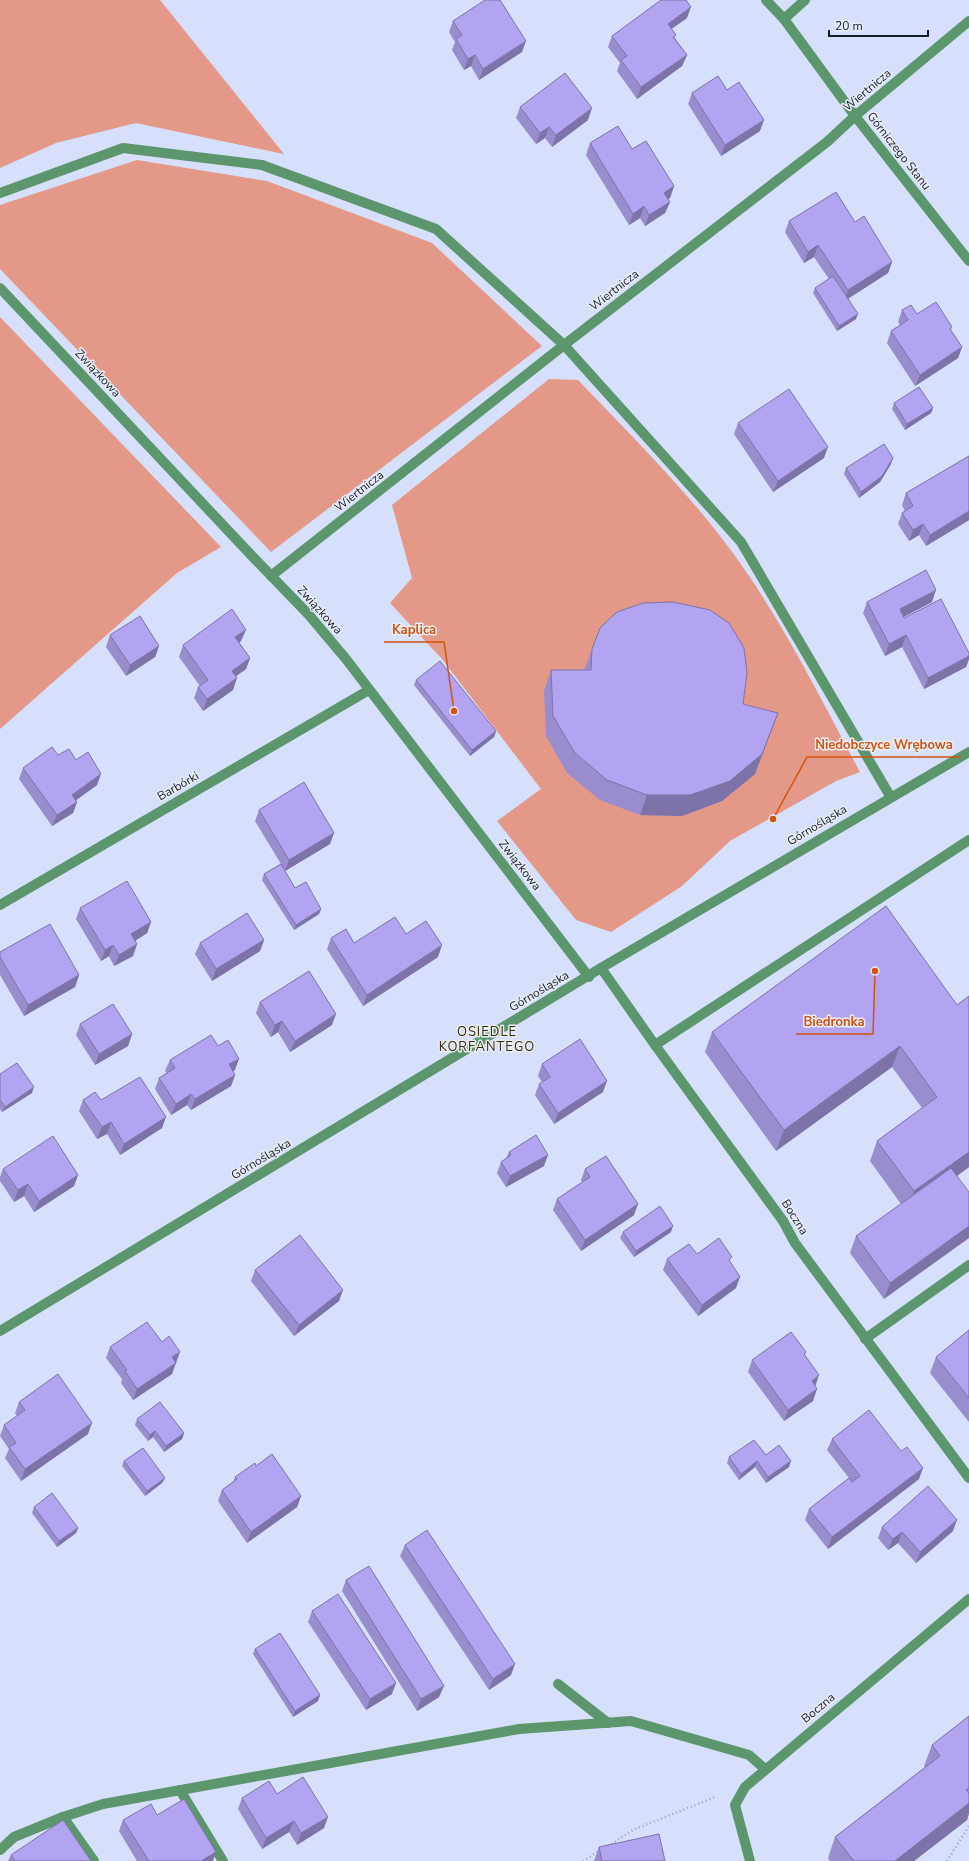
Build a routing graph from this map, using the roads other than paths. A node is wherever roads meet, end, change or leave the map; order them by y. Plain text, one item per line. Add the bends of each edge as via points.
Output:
1 (766, 0) edge
2 (805, 0) edge
3 (784, 19) junction
4 (969, 21) edge
5 (855, 116) junction
6 (0, 193) edge
7 (969, 261) edge
8 (0, 288) edge
9 (564, 345) junction
10 (271, 576) junction
11 (370, 690) junction
12 (969, 752) edge
13 (890, 796) junction
14 (969, 840) edge
15 (0, 905) edge
16 (601, 968) junction
17 (588, 977) junction
18 (655, 1045) junction
19 (969, 1265) edge
20 (0, 1331) edge
21 (865, 1339) junction
22 (969, 1478) edge
23 (969, 1599) edge
24 (558, 1684) dead end
25 (608, 1723) junction
26 (765, 1769) junction
27 (180, 1790) junction
28 (63, 1817) junction
29 (0, 1850) edge
30 (94, 1861) edge
31 (223, 1861) edge
32 (750, 1861) edge

1 - 3 street, Górniczego Stanu
2 - 3 street
3 - 5 street, Górniczego Stanu
4 - 5 street, Wiertnicza
5 - 7 street, Górniczego Stanu
5 - 9 street, Wiertnicza via 827,142
6 - 9 street via 123,148 262,165 436,229
8 - 10 street, Związkowa
9 - 10 street, Wiertnicza
9 - 13 street via 741,542
10 - 11 street, Związkowa via 309,615
11 - 15 street, Barbórki
11 - 17 street, Związkowa
12 - 13 street, Górnośląska
13 - 16 street, Górnośląska
14 - 18 street
16 - 17 street, Górnośląska
16 - 18 street, Boczna
17 - 20 street, Górnośląska
18 - 21 street, Boczna
19 - 21 street
21 - 22 street, Boczna
23 - 26 street, Boczna
24 - 25 street
25 - 26 street via 631,1721 749,1755
25 - 27 street via 519,1729
26 - 32 street, Boczna via 745,1787 735,1805
27 - 28 street via 103,1804
27 - 31 street
28 - 29 street via 14,1838
28 - 30 street

